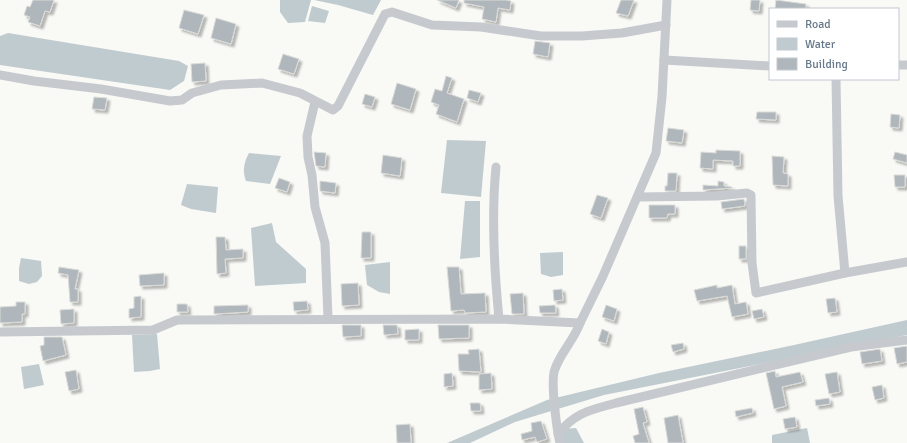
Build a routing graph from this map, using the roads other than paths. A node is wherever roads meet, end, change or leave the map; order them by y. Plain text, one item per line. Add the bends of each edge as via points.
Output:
1 (667, 0) edge
2 (666, 25) junction
3 (664, 60) junction
4 (769, 66) edge
5 (0, 75) edge
6 (836, 80) edge
7 (315, 102) junction
8 (496, 167) dead end
9 (638, 197) junction
10 (907, 262) edge
11 (845, 273) junction
12 (328, 318) junction
13 (499, 319) junction
14 (580, 323) junction
15 (0, 332) edge
16 (907, 340) edge
17 (558, 434) junction
18 (560, 443) edge

1 - 2 street
2 - 3 street
2 - 7 street via 622,33 541,36 481,27 432,25 392,12 385,14 336,109
3 - 4 street
3 - 9 street via 656,153
5 - 7 street via 100,88 170,101 182,100 192,93 221,85 262,83 300,93
6 - 11 street via 838,196
7 - 12 street via 307,136 314,207 325,243
8 - 13 street via 493,239
9 - 11 street via 747,193 751,195 752,263 756,293
9 - 14 street
10 - 11 street
12 - 13 street
12 - 15 street via 177,320 153,330
13 - 14 street
14 - 17 street via 554,369
16 - 17 street via 851,347 616,403 581,413 567,422
17 - 18 street

